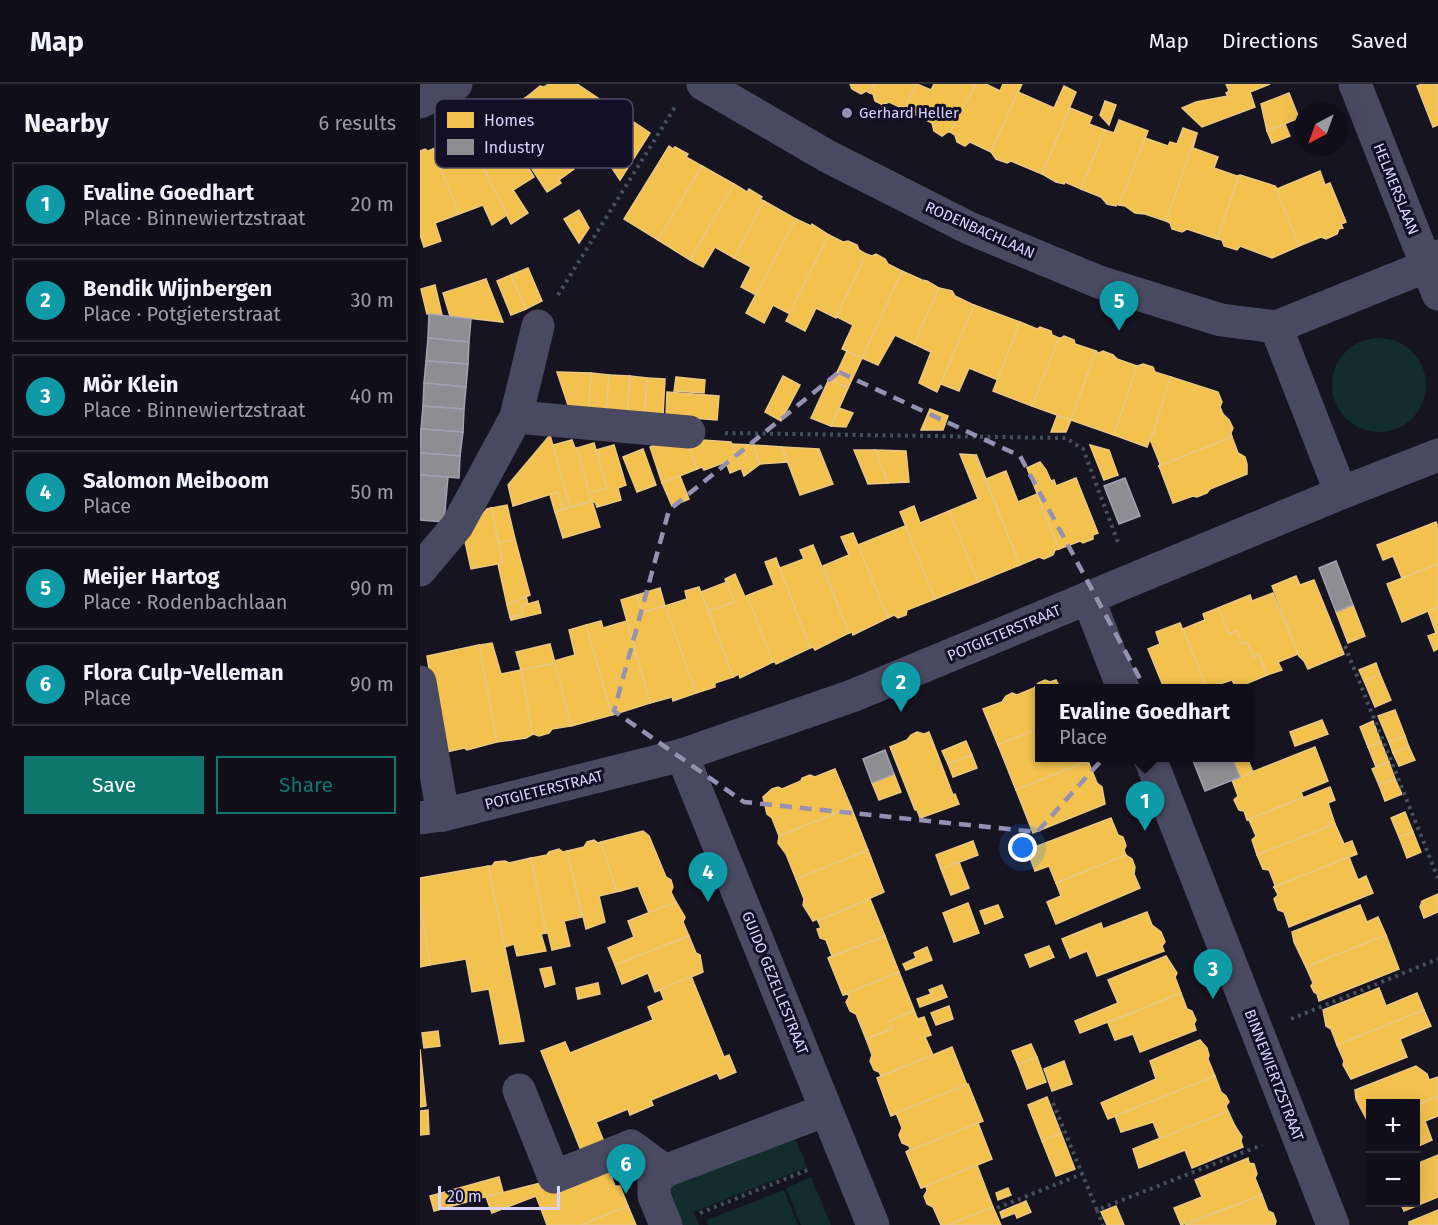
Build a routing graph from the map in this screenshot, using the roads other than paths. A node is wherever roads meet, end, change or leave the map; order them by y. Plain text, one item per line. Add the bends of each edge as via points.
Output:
1 (456, 84) edge
2 (704, 84) edge
3 (1355, 84) edge
4 (420, 102) edge
5 (1434, 272) edge
6 (538, 326) road end
7 (1276, 327) junction
8 (516, 417) junction
9 (689, 432) road end
10 (1438, 455) edge
11 (1341, 493) junction
12 (420, 570) edge
13 (1088, 598) junction
14 (420, 682) edge
15 (1122, 684) edge
16 (682, 755) junction
17 (1152, 762) edge
18 (431, 816) edge
19 (519, 1089) dead end
20 (826, 1110) junction
21 (665, 1170) junction
22 (666, 1225) edge
23 (873, 1225) edge
24 (1333, 1225) edge

1 - 4 street
2 - 7 street, RODENBACHLAAN via 827,156 969,228 1099,282 1221,320
3 - 5 street, HELMERSLAAN
5 - 7 street, RODENBACHLAAN
6 - 8 street
7 - 11 street
8 - 9 street
8 - 12 street via 457,526
10 - 11 street, POTGIETERSTRAAT
11 - 13 street, POTGIETERSTRAAT
13 - 15 street
13 - 16 street, POTGIETERSTRAAT via 852,696
14 - 18 street
16 - 18 street, POTGIETERSTRAAT
16 - 20 street, GUIDO GEZELLESTRAAT
17 - 24 street, BINNEWIERTZSTRAAT
19 - 21 street via 554,1177 631,1146
20 - 21 street
20 - 23 street, GUIDO GEZELLESTRAAT
21 - 22 street via 654,1182 654,1196

